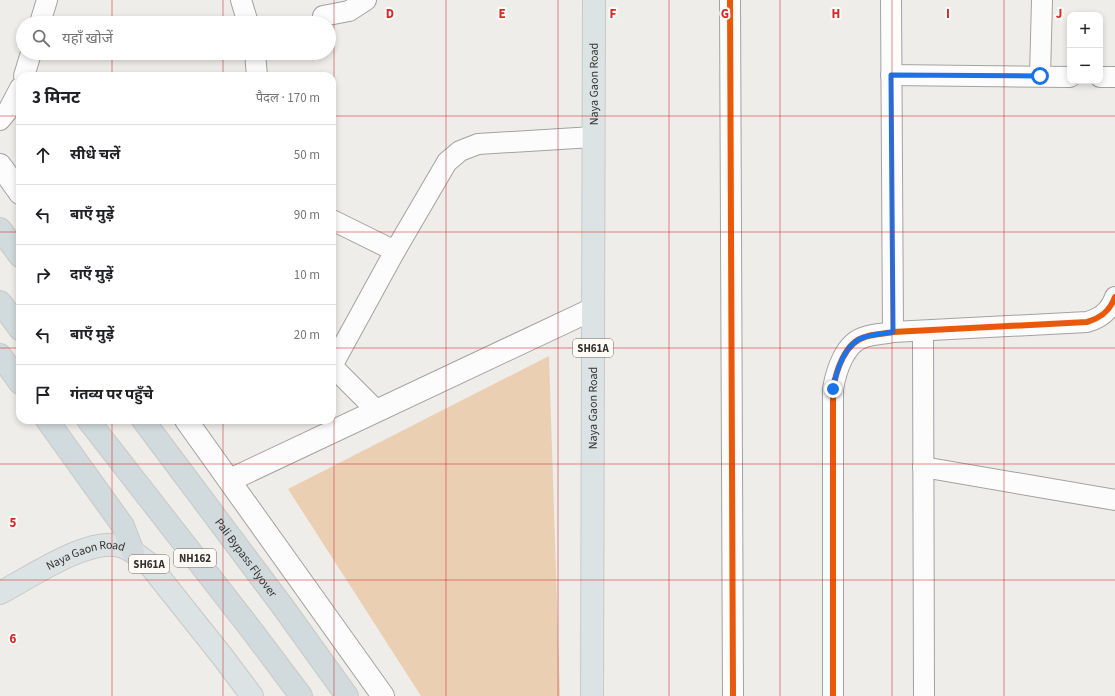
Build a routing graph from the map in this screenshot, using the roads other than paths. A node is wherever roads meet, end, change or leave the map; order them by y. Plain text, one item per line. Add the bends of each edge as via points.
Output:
1 (47, 0) edge
2 (241, 0) edge
3 (366, 0) edge
4 (594, 0) edge
5 (730, 0) edge
6 (891, 0) edge
7 (1042, 0) edge
8 (42, 16) edge
9 (246, 16) edge
10 (323, 16) dead end
11 (29, 60) edge
12 (256, 60) edge
13 (25, 72) edge
14 (257, 72) edge
15 (891, 75) junction
16 (1040, 76) junction
17 (1067, 77) edge
18 (1103, 77) edge
19 (1115, 77) edge
20 (16, 99) edge
21 (0, 120) edge
22 (594, 137) junction
23 (0, 165) edge
24 (16, 187) edge
25 (336, 222) edge
26 (0, 229) edge
27 (16, 251) edge
28 (395, 251) junction
29 (1115, 297) edge
30 (0, 302) edge
31 (593, 309) junction
32 (16, 323) edge
33 (893, 332) junction
34 (923, 332) junction
35 (0, 355) edge
36 (336, 359) edge
37 (336, 370) edge
38 (16, 377) edge
39 (377, 410) junction
40 (50, 424) edge
41 (91, 424) edge
42 (146, 424) edge
43 (189, 424) edge
44 (923, 467) junction
45 (230, 480) junction
46 (1115, 500) edge
47 (133, 552) junction
48 (0, 594) edge
49 (252, 696) edge
50 (301, 696) edge
51 (347, 696) edge
52 (383, 696) edge
53 (592, 696) edge
54 (733, 696) edge
55 (833, 696) edge
56 (924, 696) edge

1 - 8 street
2 - 9 street
3 - 10 street via 349,11
4 - 22 main road, Naya Gaon Road / SH61A
5 - 54 street
6 - 15 street
7 - 16 street
11 - 13 street
12 - 14 street
15 - 16 street
15 - 33 street
16 - 17 street
18 - 19 street
20 - 21 street
22 - 28 street via 478,144 460,151 447,162
22 - 31 main road, Naya Gaon Road / SH61A
23 - 24 street
25 - 28 street
26 - 27 highway
28 - 36 street
29 - 34 street via 1106,313 1087,322
30 - 32 highway
31 - 39 street
31 - 53 main road, Naya Gaon Road / SH61A
33 - 34 street
33 - 55 street via 863,337 852,345 836,373 833,389
34 - 44 street
35 - 38 highway
37 - 39 street
39 - 45 street
40 - 47 highway via 123,526
41 - 50 highway, NH162
42 - 51 highway, Pali Bypass Flyover via 283,606
43 - 45 street
44 - 46 street
44 - 56 street
45 - 52 street
47 - 48 main road, Naya Gaon Road / SH61A via 119,546 100,544 81,550
47 - 49 main road, Naya Gaon Road / SH61A via 148,563

